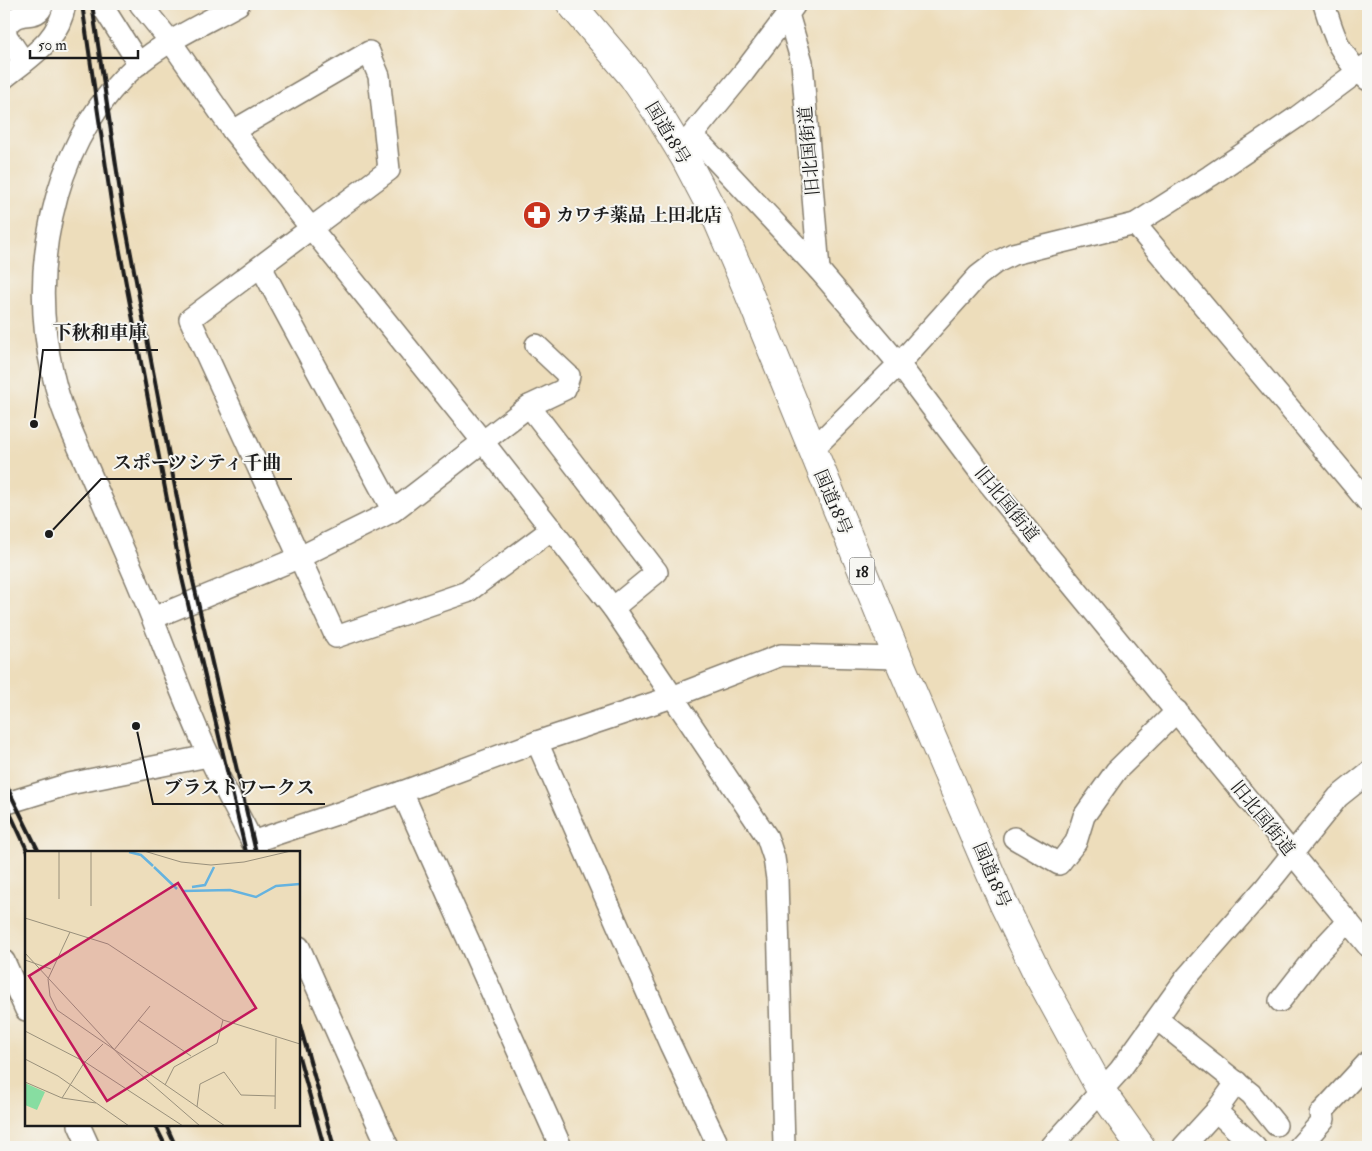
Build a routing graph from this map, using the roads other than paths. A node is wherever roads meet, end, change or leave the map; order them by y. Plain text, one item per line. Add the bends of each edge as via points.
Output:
1 (43, 4) edge
2 (65, 4) edge
3 (101, 4) edge
4 (140, 4) edge
5 (239, 4) edge
6 (571, 4) edge
7 (1324, 4) edge
8 (790, 7) edge
9 (170, 42) junction
10 (139, 64) junction
11 (11, 66) edge
12 (1365, 72) edge
13 (233, 131) junction
14 (680, 150) junction
15 (1135, 224) junction
16 (310, 228) junction
17 (261, 267) junction
18 (819, 270) junction
19 (536, 345) dead end
20 (899, 364) junction
21 (529, 406) junction
22 (484, 442) junction
23 (812, 450) junction
24 (1368, 502) edge
25 (393, 511) junction
26 (552, 529) junction
27 (298, 558) junction
28 (613, 608) junction
29 (153, 618) junction
30 (898, 658) junction
31 (672, 697) junction
32 (1177, 711) junction
33 (537, 742) junction
34 (208, 756) junction
35 (1368, 773) edge
36 (402, 792) junction
37 (4, 804) edge
38 (1014, 838) dead end
39 (255, 847) edge
40 (1292, 854) junction
41 (1348, 921) junction
42 (1368, 946) edge
43 (300, 949) edge
44 (4, 961) edge
45 (1280, 1001) dead end
46 (25, 1008) edge
47 (1157, 1019) junction
48 (1368, 1062) edge
49 (1237, 1082) junction
50 (1102, 1092) junction
51 (1216, 1111) junction
52 (1276, 1125) dead end
53 (79, 1126) edge
54 (89, 1147) edge
55 (388, 1147) edge
56 (561, 1147) edge
57 (719, 1147) edge
58 (784, 1147) edge
59 (1051, 1147) edge
60 (1141, 1147) edge
61 (1183, 1147) edge
62 (1255, 1147) edge
63 (1299, 1147) edge

1 - 11 street via 34,15 16,16 9,21 5,29
2 - 11 street via 49,41
3 - 10 street
4 - 9 street
5 - 9 street
6 - 14 highway, 国道18号 / 18 via 633,77
7 - 12 street via 1334,38
8 - 14 street via 744,72
8 - 18 street, 旧北国街道 via 802,62
9 - 10 street
9 - 13 street
10 - 29 street via 90,119 66,170 51,218 44,313 48,350 69,425
12 - 15 street
13 - 16 street
13 - 16 street via 369,52 379,76 389,170
14 - 18 street via 702,145
14 - 23 highway, 国道18号 / 18 via 724,236
15 - 20 street via 1012,254 995,264 960,294
15 - 24 street
16 - 17 street
16 - 22 street
17 - 25 street
17 - 27 street via 190,319
18 - 20 street, 旧北国街道
19 - 21 street via 569,376 565,389
20 - 23 street
20 - 32 street, 旧北国街道 via 983,476
21 - 22 street
21 - 28 street via 657,572
22 - 25 street
22 - 26 street
23 - 30 highway, 国道18号 / 18
25 - 27 street
26 - 27 street via 467,592 336,637
26 - 28 street
27 - 29 street
28 - 31 street
29 - 34 street
30 - 31 street via 781,655
30 - 50 highway, 国道18号 / 18 via 1004,905
31 - 33 street
31 - 58 street via 767,837 774,858 778,891
32 - 38 street via 1116,770 1084,816 1076,842 1059,864
32 - 40 street, 旧北国街道
33 - 36 street
33 - 57 street
34 - 37 street via 69,784
34 - 39 street
35 - 40 street via 1338,797
36 - 39 street
36 - 56 street
40 - 41 street, 旧北国街道
40 - 47 street via 1186,978
41 - 42 street, 旧北国街道
41 - 45 street
43 - 55 street
44 - 46 street
47 - 49 street
47 - 50 street
48 - 63 street via 1320,1114 1324,1119
49 - 51 street
49 - 52 street
50 - 59 street
50 - 60 highway, 国道18号 / 18
51 - 61 street
51 - 62 street
53 - 54 street

